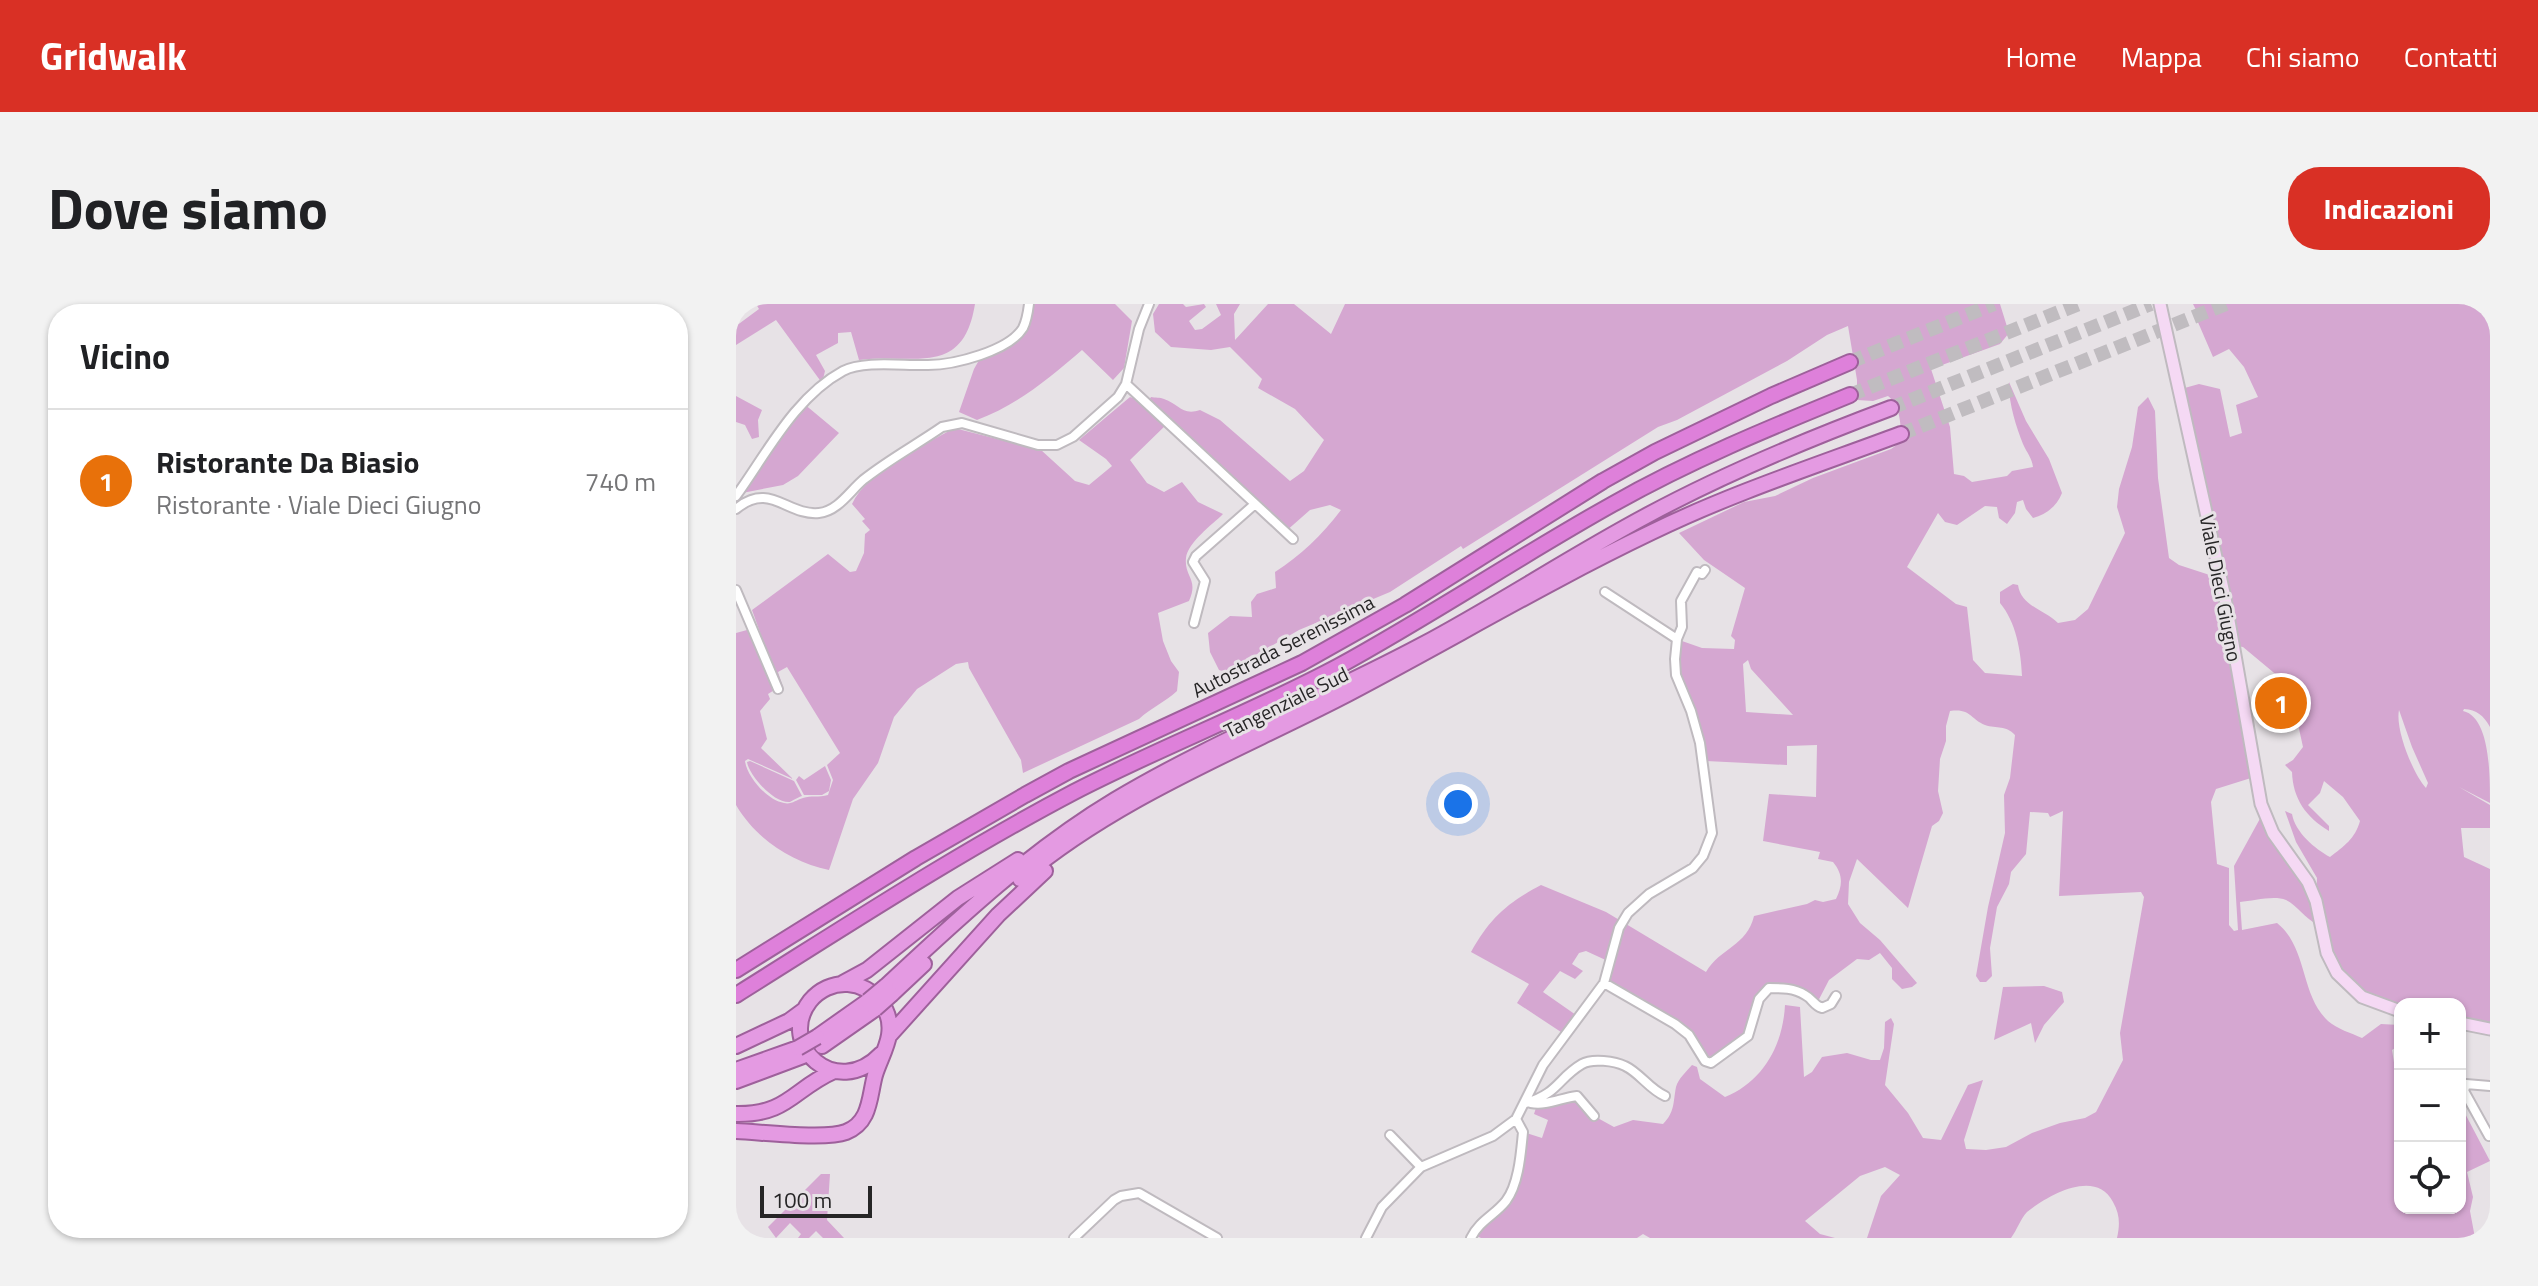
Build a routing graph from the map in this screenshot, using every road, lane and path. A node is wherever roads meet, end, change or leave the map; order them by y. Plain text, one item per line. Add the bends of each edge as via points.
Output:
1 (1029, 304) edge
2 (1149, 304) edge
3 (2160, 304) edge
4 (1850, 362) tunnel mouth
5 (1126, 384) junction
6 (1850, 395) tunnel mouth
7 (1891, 408) tunnel mouth
8 (1901, 434) tunnel mouth
9 (736, 496) edge
10 (1255, 504) junction
11 (736, 509) edge
12 (1293, 539) dead end
13 (1705, 570) dead end
14 (736, 590) edge
15 (1605, 592) dead end
16 (1194, 623) dead end
17 (1677, 639) junction
18 (778, 689) dead end
19 (1110, 815) junction
20 (1047, 845) junction
21 (736, 970) edge
22 (1604, 983) junction
23 (840, 984) junction
24 (889, 990) junction
25 (736, 995) edge
26 (1836, 996) dead end
27 (2394, 1009) edge
28 (805, 1010) junction
29 (2466, 1024) edge
30 (2490, 1029) edge
31 (889, 1036) junction
32 (736, 1046) edge
33 (801, 1052) junction
34 (881, 1054) junction
35 (736, 1070) edge
36 (841, 1072) junction
37 (736, 1081) edge
38 (2490, 1086) edge
39 (1665, 1096) dead end
40 (870, 1103) junction
41 (1526, 1103) junction
42 (736, 1114) edge
43 (1594, 1116) dead end
44 (1516, 1119) junction
45 (736, 1131) edge
46 (1390, 1135) dead end
47 (2489, 1136) edge
48 (1421, 1167) junction
49 (1078, 1237) edge
50 (1217, 1238) edge
51 (1366, 1238) edge
52 (1471, 1238) edge

1 - 9 street via 1022,330 983,355 933,365 846,369 803,403
2 - 5 street
3 - 27 main road, Viale Dieci Giugno via 2225,598 2261,804 2273,833 2308,882 2337,973 2362,997
4 - 21 highway, Autostrada Serenissima via 1655,452 1302,663 1025,795
5 - 10 street
5 - 11 street via 1091,423 1057,445 953,424 864,479 832,509 804,511 780,500 757,498
6 - 25 highway, Autostrada Serenissima via 1664,477 1310,681 1025,818
7 - 20 highway, Tangenziale Sud via 1806,440 1647,515 1422,645 1147,782
8 - 19 highway, Tangenziale Sud via 1653,531
10 - 12 street
10 - 16 street via 1196,556 1193,562 1205,581
13 - 17 street via 1697,572 1681,601 1684,614
14 - 18 street
15 - 17 street
17 - 22 street via 1676,675 1700,743 1712,833 1693,868 1628,913
19 - 24 highway, Tangenziale Sud via 1028,872
19 - 31 highway via 998,915
20 - 23 highway via 1001,869 867,970
20 - 24 highway, Tangenziale Sud via 985,896
22 - 26 street via 1675,1024 1711,1063 1748,1036 1759,999 1769,988 1805,995 1822,1008
22 - 41 street via 1543,1065
23 - 28 highway via 819,992
23 - 31 highway via 864,988 882,1003
24 - 33 highway, Tangenziale Sud, bridge
28 - 32 highway
28 - 36 highway via 803,1042 815,1061
29 - 30 main road
31 - 34 highway
33 - 35 highway, Tangenziale Sud
33 - 37 highway, Tangenziale Sud
34 - 36 highway via 872,1063
34 - 40 highway
36 - 40 highway via 864,1082
36 - 42 highway via 814,1082 778,1108
38 - 47 street via 2466,1084 2464,1091
39 - 41 street via 1628,1067 1591,1061 1582,1063 1553,1092
40 - 45 highway via 860,1124 838,1134
41 - 43 street via 1541,1105 1577,1096
41 - 44 street
44 - 48 street via 1493,1136
44 - 52 street via 1523,1132 1511,1193
46 - 48 street
48 - 51 street via 1382,1207
49 - 50 street via 1114,1200 1139,1193

